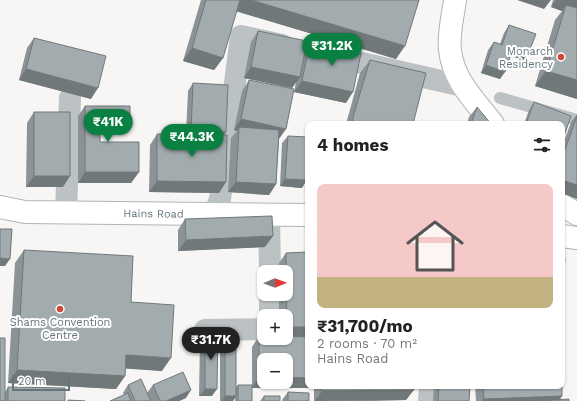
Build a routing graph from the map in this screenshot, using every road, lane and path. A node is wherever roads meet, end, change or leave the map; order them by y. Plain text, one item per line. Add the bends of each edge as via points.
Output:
1 (454, 0) edge
2 (463, 86) junction
3 (70, 98) dead end
4 (500, 98) dead end
5 (577, 120) edge
6 (490, 121) edge
7 (0, 207) edge
8 (66, 213) junction
9 (214, 215) junction
10 (269, 215) junction
11 (305, 215) edge
12 (565, 236) edge
13 (577, 238) edge
14 (270, 265) edge
15 (257, 329) edge
16 (205, 330) dead end
17 (430, 389) edge
18 (429, 401) edge

1 - 2 main road via 450,49 456,74
2 - 6 main road
2 - 9 street via 241,36 220,199
3 - 8 street
4 - 5 lane
7 - 8 main road, Hains Road via 25,212
8 - 9 main road, Hains Road
9 - 10 main road, Hains Road
10 - 11 main road, Hains Road
10 - 14 street
12 - 13 main road
15 - 16 street
17 - 18 street

